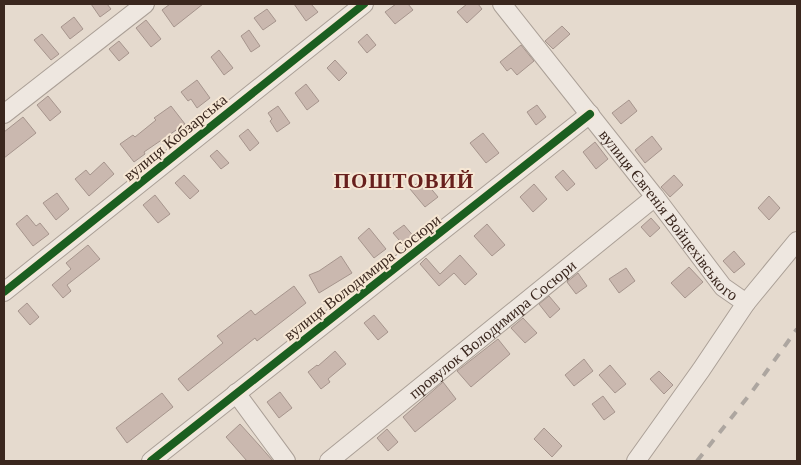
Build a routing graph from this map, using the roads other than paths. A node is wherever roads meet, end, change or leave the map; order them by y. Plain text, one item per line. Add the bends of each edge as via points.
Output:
1 (145, 4) edge
2 (364, 4) edge
3 (502, 4) edge
4 (4, 114) edge
5 (590, 114) junction
6 (656, 197) junction
7 (797, 241) edge
8 (4, 292) edge
9 (746, 304) junction
10 (236, 394) junction
11 (151, 461) edge
12 (286, 461) edge
13 (329, 461) edge
14 (636, 461) edge

1 - 4 street
2 - 8 street, вулиця Кобзарська
3 - 5 street, вулиця Євгенія Войцехівського
5 - 6 street, вулиця Євгенія Войцехівського
5 - 10 street, вулиця Володимира Сосюри
6 - 9 street, вулиця Євгенія Войцехівського via 724,287
6 - 13 street, провулок Володимира Сосюри
7 - 9 street
9 - 14 street
10 - 11 street, вулиця Володимира Сосюри
10 - 12 street

